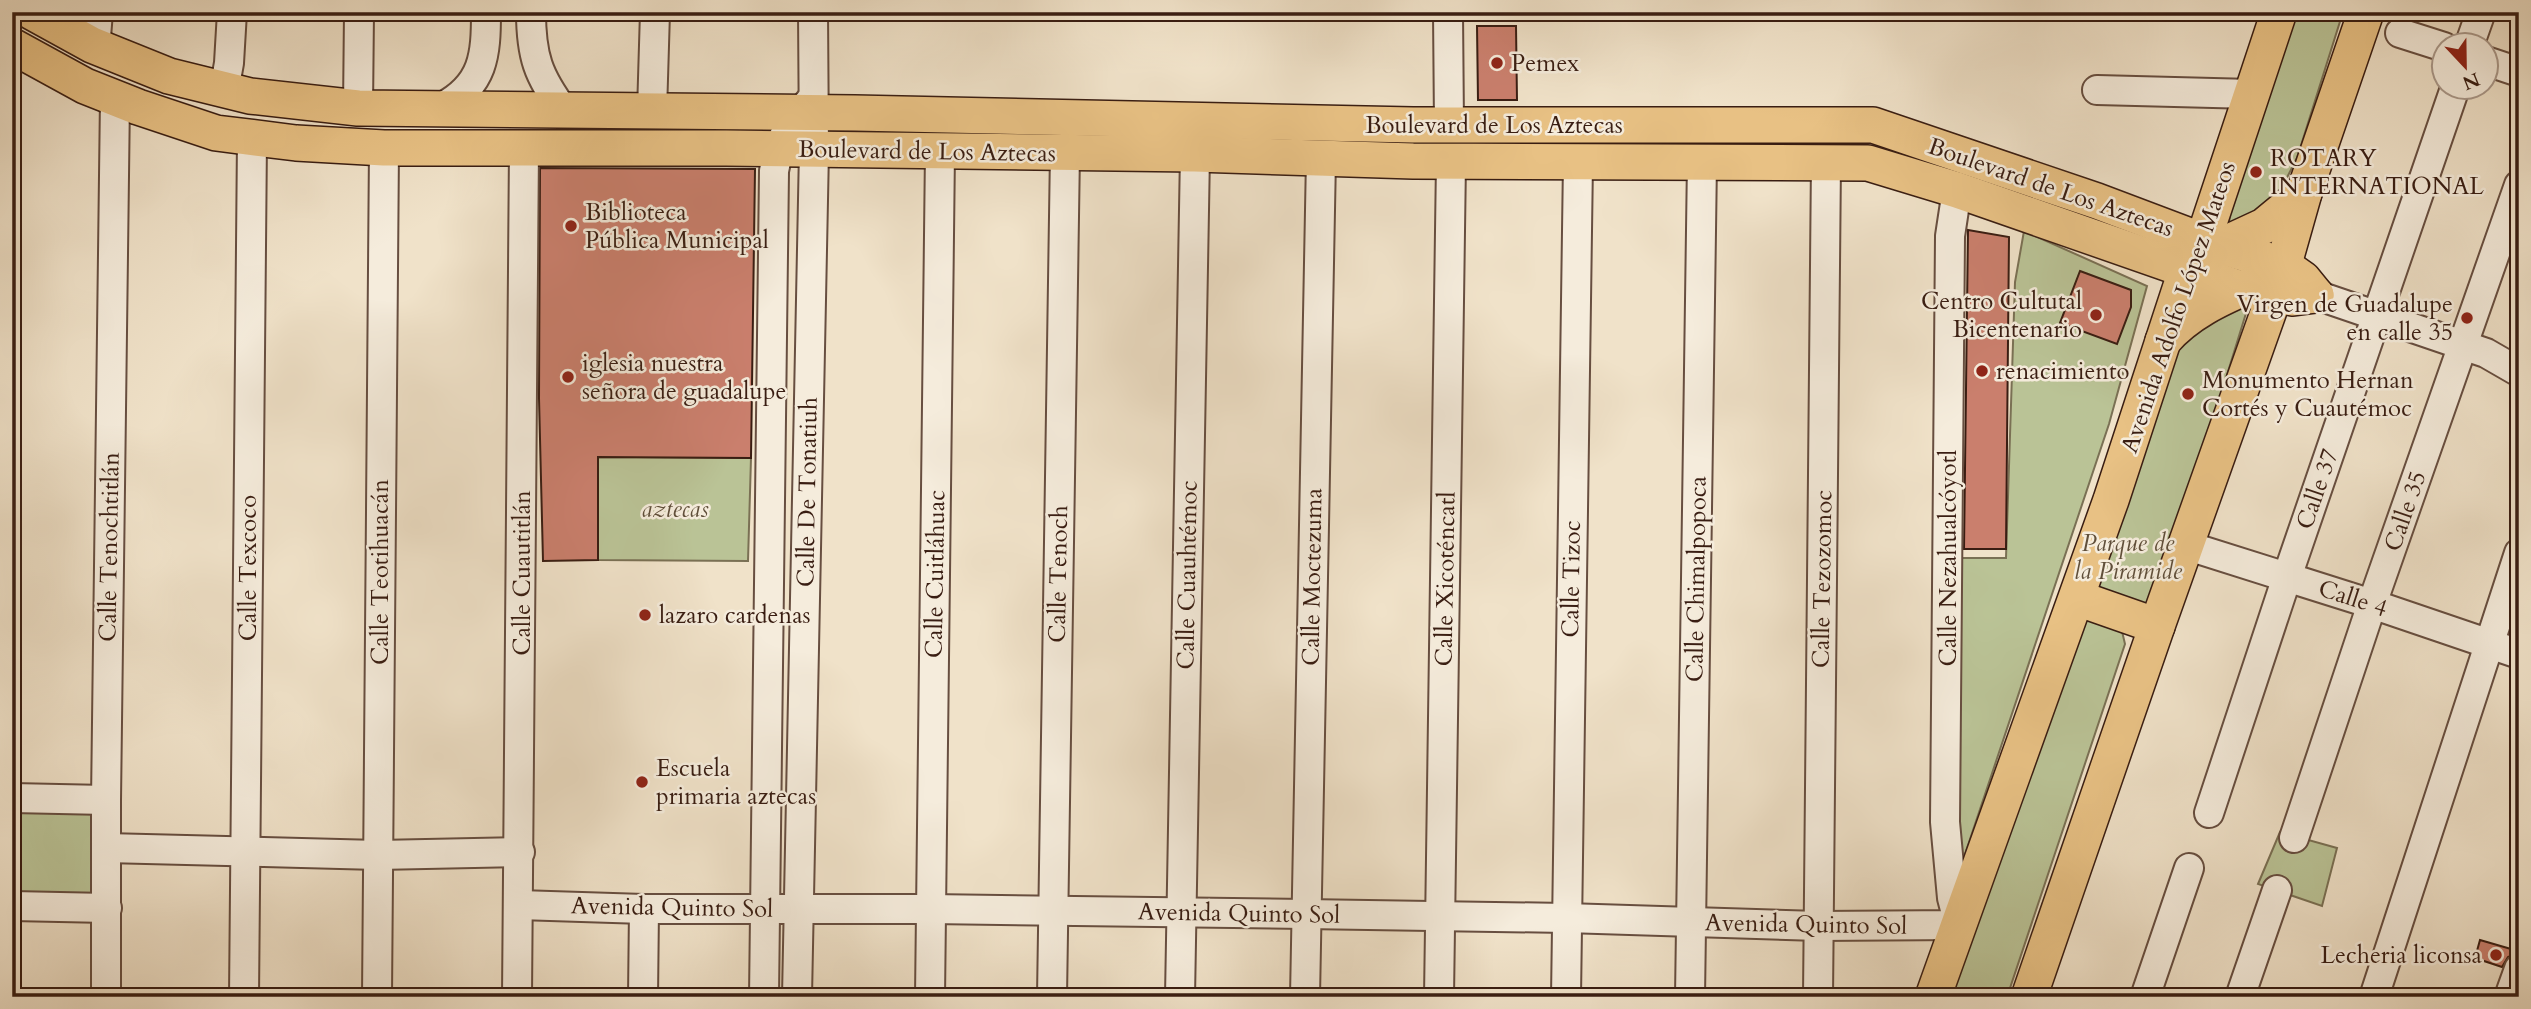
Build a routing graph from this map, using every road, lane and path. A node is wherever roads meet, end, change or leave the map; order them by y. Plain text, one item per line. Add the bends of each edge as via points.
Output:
1 (32, 12) edge
2 (232, 12) edge
3 (359, 12) edge
4 (486, 12) edge
5 (531, 12) edge
6 (655, 12) edge
7 (813, 12) edge
8 (1448, 12) edge
9 (2279, 12) edge
10 (2366, 12) edge
11 (2481, 12) edge
12 (95, 29) edge
13 (2474, 32) edge
14 (2399, 33) dead end
15 (2430, 43) edge
16 (12, 46) edge
17 (2500, 66) edge
18 (2519, 72) edge
19 (169, 76) junction
20 (2097, 90) dead end
21 (223, 91) junction
22 (2252, 94) junction
23 (115, 98) junction
24 (2450, 102) edge
25 (442, 107) junction
26 (358, 108) junction
27 (807, 109) junction
28 (564, 111) junction
29 (652, 112) junction
30 (159, 114) junction
31 (1413, 125) junction
32 (1449, 125) junction
33 (252, 139) junction
34 (384, 148) junction
35 (524, 148) junction
36 (778, 149) junction
37 (814, 150) junction
38 (940, 151) junction
39 (1065, 152) junction
40 (1195, 154) junction
41 (1321, 158) junction
42 (1702, 161) junction
43 (1826, 161) junction
44 (1413, 162) junction
45 (1451, 162) junction
46 (1578, 162) junction
47 (2519, 185) edge
48 (1957, 190) junction
49 (2304, 193) junction
50 (2211, 243) junction
51 (2186, 271) junction
52 (2266, 283) junction
53 (2316, 295) joint
54 (2377, 317) junction
55 (2163, 342) junction
56 (2475, 349) junction
57 (2519, 354) edge
58 (2519, 372) edge
59 (2185, 545) junction
60 (2519, 553) edge
61 (2287, 577) junction
62 (2077, 598) junction
63 (2372, 604) junction
64 (2157, 625) junction
65 (2489, 644) junction
66 (2519, 654) edge
67 (12, 799) edge
68 (106, 800) junction
69 (2209, 813) dead end
70 (2294, 838) dead end
71 (106, 848) junction
72 (246, 850) junction
73 (520, 852) junction
74 (378, 855) junction
75 (2189, 868) dead end
76 (2277, 890) dead end
77 (519, 905) junction
78 (12, 906) edge
79 (107, 908) junction
80 (765, 908) junction
81 (798, 908) junction
82 (643, 909) junction
83 (930, 909) junction
84 (1053, 912) junction
85 (1181, 912) junction
86 (1305, 914) junction
87 (1439, 918) junction
88 (1566, 918) junction
89 (1691, 923) junction
90 (1959, 925) junction
91 (1818, 926) junction
92 (2519, 969) edge
93 (106, 997) edge
94 (244, 997) edge
95 (377, 997) edge
96 (517, 997) edge
97 (643, 997) edge
98 (764, 997) edge
99 (797, 997) edge
100 (930, 997) edge
101 (1052, 997) edge
102 (1180, 997) edge
103 (1305, 997) edge
104 (1439, 997) edge
105 (1566, 997) edge
106 (1690, 997) edge
107 (1818, 997) edge
108 (1933, 997) edge
109 (2029, 997) edge
110 (2146, 997) edge
111 (2240, 997) edge
112 (2374, 997) edge
113 (2509, 997) edge

1 - 12 main road, Boulevard de Los Aztecas
2 - 21 street
3 - 26 street
4 - 25 street via 482,66 466,91
5 - 28 street via 539,73
6 - 29 street
7 - 27 street
8 - 32 street
9 - 22 main road, Avenida Adolfo López Mateos
10 - 49 main road
11 - 13 street
12 - 19 main road, Boulevard de Los Aztecas
14 - 15 street
16 - 23 main road, Boulevard de Los Aztecas
17 - 18 street
19 - 21 main road, Boulevard de Los Aztecas
19 - 30 main road
20 - 22 street
21 - 26 main road, Boulevard de Los Aztecas
22 - 50 main road, Avenida Adolfo López Mateos
23 - 30 main road, Boulevard de Los Aztecas
23 - 68 street, Calle Tenochtitlán
24 - 54 street, Calle 37
25 - 26 main road, Boulevard de Los Aztecas
25 - 28 main road, Boulevard de Los Aztecas
27 - 29 main road, Boulevard de Los Aztecas
27 - 31 main road, Boulevard de Los Aztecas
27 - 36 street, Calle De Tonatiuh via 783,135
27 - 37 street, Calle De Tonatiuh
28 - 29 main road, Boulevard de Los Aztecas
30 - 33 main road, Boulevard de Los Aztecas
31 - 32 main road, Boulevard de Los Aztecas
31 - 44 main road
32 - 50 main road, Boulevard de Los Aztecas via 1873,125
33 - 34 main road, Boulevard de Los Aztecas
33 - 72 street, Calle Texcoco
34 - 35 main road, Boulevard de Los Aztecas
34 - 74 street, Calle Teotihuacán
35 - 36 main road, Boulevard de Los Aztecas
35 - 73 street, Calle Cuautitlán
36 - 37 main road, Boulevard de Los Aztecas
36 - 80 street, Calle De Tonatiuh
37 - 38 main road, Boulevard de Los Aztecas
37 - 81 street, Calle De Tonatiuh
38 - 39 main road, Boulevard de Los Aztecas
38 - 83 street, Calle Cuitláhuac
39 - 40 main road, Boulevard de Los Aztecas
39 - 84 street, Calle Tenoch
40 - 41 main road, Boulevard de Los Aztecas
40 - 85 street, Calle Cuauhtémoc
41 - 44 main road, Boulevard de Los Aztecas
41 - 86 street, Calle Moctezuma
42 - 43 main road, Boulevard de Los Aztecas
42 - 46 main road, Boulevard de Los Aztecas
42 - 89 street, Calle Chimalpopoca
43 - 48 main road, Boulevard de Los Aztecas via 1884,166
43 - 91 street, Calle Tezozomoc
44 - 45 main road, Boulevard de Los Aztecas
45 - 46 main road, Boulevard de Los Aztecas
45 - 87 street, Calle Xicoténcatl
46 - 88 street, Calle Tizoc
47 - 56 street, Calle 35
48 - 51 main road, Boulevard de Los Aztecas
48 - 90 street, Calle Nezahualcóyotl via 1950,236 1945,822
49 - 50 main road via 2263,226
49 - 52 main road
50 - 51 main road, Avenida Adolfo López Mateos
50 - 52 main road, Boulevard de Los Aztecas
51 - 52 main road, Boulevard de Los Aztecas
51 - 55 main road, Avenida Adolfo López Mateos
52 - 53 main road, Boulevard de Los Aztecas via 2293,298
52 - 55 main road via 2201,308
52 - 59 main road
53 - 54 street
54 - 56 street
54 - 61 street, Calle 37
55 - 62 main road, Avenida Adolfo López Mateos
56 - 57 street
56 - 58 street
56 - 63 street, Calle 35
59 - 61 street, Calle 4
59 - 64 main road
60 - 65 street
61 - 63 street, Calle 4
61 - 69 street, Calle 37
62 - 64 main road
62 - 90 main road, Avenida Adolfo López Mateos
63 - 65 street, Calle 4
63 - 70 street, Calle 35
64 - 109 main road
65 - 66 street, Calle 4
65 - 112 street
67 - 68 street
68 - 71 street, Calle Tenochtitlán
71 - 72 street
71 - 79 street, Calle Tenochtitlán
72 - 74 street
72 - 94 street, Calle Texcoco
73 - 74 street
73 - 77 street, Calle Cuautitlán
74 - 95 street, Calle Teotihuacán
75 - 110 street
76 - 111 street
77 - 82 street, Avenida Quinto Sol
77 - 96 street, Calle Cuautitlán
78 - 79 street
79 - 93 street, Calle Tenochtitlán
80 - 81 street, Avenida Quinto Sol
80 - 82 street, Avenida Quinto Sol
80 - 98 street, Calle De Tonatiuh
81 - 83 street, Avenida Quinto Sol
81 - 99 street, Calle De Tonatiuh
82 - 97 street
83 - 84 street, Avenida Quinto Sol
83 - 100 street, Calle Cuitláhuac
84 - 85 street, Avenida Quinto Sol
84 - 101 street, Calle Tenoch
85 - 86 street, Avenida Quinto Sol
85 - 102 street, Calle Cuauhtémoc
86 - 87 street, Avenida Quinto Sol
86 - 103 street, Calle Moctezuma
87 - 88 street, Avenida Quinto Sol
87 - 104 street, Calle Xicoténcatl
88 - 89 street, Avenida Quinto Sol
88 - 105 street, Calle Tizoc
89 - 91 street, Avenida Quinto Sol
89 - 106 street, Calle Chimalpopoca
90 - 91 street, Avenida Quinto Sol
90 - 108 main road, Avenida Adolfo López Mateos
91 - 107 street, Calle Tezozomoc
92 - 113 street

